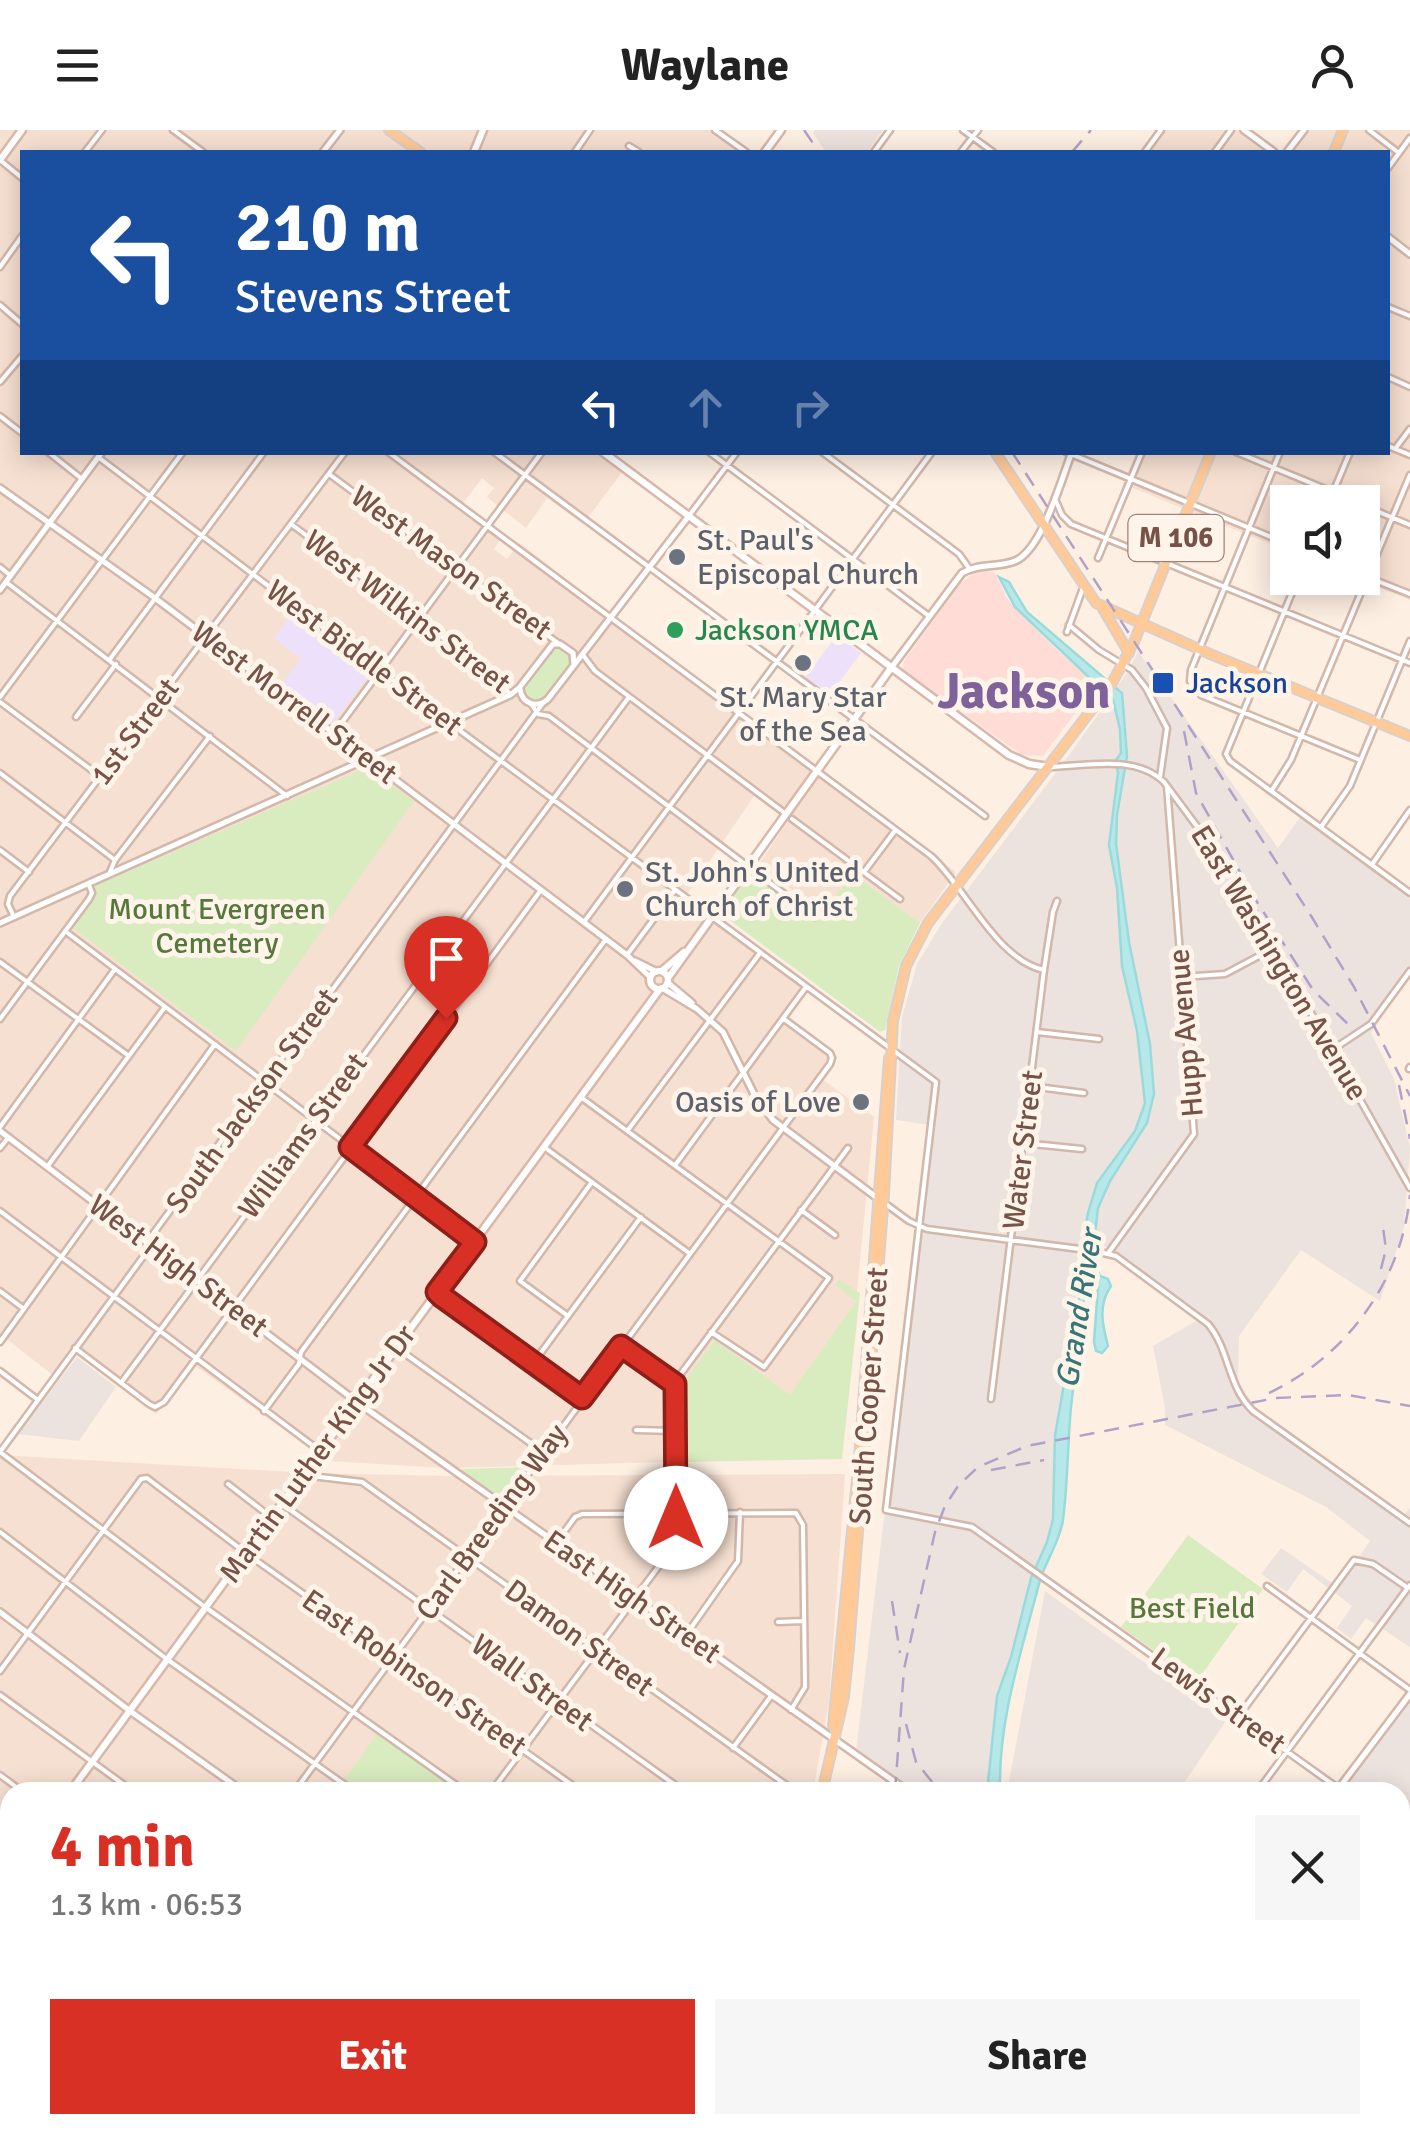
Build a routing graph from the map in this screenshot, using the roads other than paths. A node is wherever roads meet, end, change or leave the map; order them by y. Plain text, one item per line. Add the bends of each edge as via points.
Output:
1 (22, 130) edge
2 (102, 130) edge
3 (173, 130) edge
4 (715, 130) edge
5 (782, 130) edge
6 (880, 130) edge
7 (962, 130) edge
8 (978, 130) edge
9 (1244, 130) edge
10 (1304, 130) edge
11 (1369, 130) edge
12 (392, 131) edge
13 (888, 133) edge
14 (973, 138) junction
15 (1410, 138) edge
16 (629, 146) dead end
17 (87, 150) edge
18 (200, 150) edge
19 (413, 150) edge
20 (635, 150) edge
21 (743, 150) edge
22 (766, 150) edge
23 (964, 150) edge
24 (990, 150) edge
25 (1271, 150) edge
26 (1289, 150) edge
27 (1399, 153) junction
28 (0, 160) edge
29 (1390, 165) edge
30 (20, 176) edge
31 (20, 239) edge
32 (1390, 239) edge
33 (1410, 254) edge
34 (0, 267) edge
35 (0, 305) edge
36 (20, 322) edge
37 (20, 358) edge
38 (0, 382) edge
39 (0, 416) edge
40 (1410, 429) edge
41 (20, 431) edge
42 (1390, 447) edge
43 (1395, 449) junction
44 (52, 455) edge
45 (100, 455) edge
46 (181, 455) edge
47 (262, 455) edge
48 (343, 455) edge
49 (392, 455) edge
50 (498, 455) edge
51 (540, 455) edge
52 (607, 455) edge
53 (713, 455) edge
54 (735, 455) edge
55 (826, 455) edge
56 (930, 455) edge
57 (997, 455) edge
58 (1069, 455) edge
59 (1075, 455) edge
60 (1141, 455) edge
61 (1210, 455) edge
62 (1243, 455) edge
63 (1279, 455) edge
64 (1349, 455) edge
65 (1410, 456) edge
66 (727, 466) junction
67 (1274, 468) junction
68 (329, 474) junction
69 (525, 475) junction
70 (1410, 476) edge
71 (82, 478) junction
72 (1131, 479) junction
73 (1314, 485) edge
74 (1336, 485) edge
75 (0, 488) edge
76 (1054, 494) junction
77 (150, 497) junction
78 (1190, 504) junction
79 (893, 506) junction
80 (1380, 512) edge
81 (688, 517) junction
82 (1393, 517) junction
83 (292, 524) junction
84 (48, 525) junction
85 (1410, 525) edge
86 (487, 526) junction
87 (1043, 526) junction
88 (1249, 528) junction
89 (202, 536) junction
90 (1270, 537) edge
91 (1106, 538) junction
92 (1380, 544) edge
93 (1098, 558) dead end
94 (853, 560) junction
95 (102, 561) junction
96 (1166, 563) junction
97 (0, 567) edge
98 (456, 568) junction
99 (650, 568) junction
100 (969, 568) junction
101 (254, 576) junction
102 (9, 579) junction
103 (1380, 582) edge
104 (1225, 587) junction
105 (1083, 588) junction
106 (0, 590) edge
107 (1410, 594) edge
108 (1291, 595) edge
109 (1358, 595) edge
110 (155, 598) junction
111 (1100, 605) junction
112 (814, 611) junction
113 (1284, 612) junction
114 (928, 616) junction
115 (418, 619) junction
116 (612, 619) junction
117 (58, 620) junction
118 (1141, 624) junction
119 (1069, 625) junction
120 (1066, 632) dead end
121 (1344, 636) junction
122 (208, 637) junction
123 (551, 641) junction
124 (1410, 641) edge
125 (1200, 649) junction
126 (573, 653) junction
127 (1129, 653) junction
128 (583, 655) junction
129 (110, 659) junction
130 (1402, 660) junction
131 (776, 663) junction
132 (1410, 663) edge
133 (116, 664) junction
134 (574, 664) junction
135 (1123, 665) junction
136 (891, 668) junction
137 (380, 671) junction
138 (1259, 674) junction
139 (521, 686) junction
140 (510, 695) junction
141 (630, 697) junction
142 (161, 698) junction
143 (1317, 698) junction
144 (0, 699) edge
145 (526, 701) junction
146 (543, 703) junction
147 (1243, 712) junction
148 (739, 713) junction
149 (538, 714) junction
150 (76, 716) dead end
151 (853, 720) junction
152 (1376, 722) junction
153 (450, 723) junction
154 (334, 733) junction
155 (210, 736) junction
156 (1302, 736) junction
157 (1410, 736) edge
158 (591, 748) junction
159 (708, 755) junction
160 (370, 760) junction
161 (1360, 760) junction
162 (503, 762) junction
163 (1048, 767) junction
164 (816, 771) junction
165 (0, 773) edge
166 (100, 777) junction
167 (1160, 778) junction
168 (1166, 786) junction
169 (1272, 790) junction
170 (287, 796) junction
171 (552, 799) junction
172 (670, 806) junction
173 (1410, 810) edge
174 (789, 816) junction
175 (985, 816) dead end
176 (66, 823) junction
177 (456, 825) junction
178 (1322, 827) junction
179 (896, 830) junction
180 (0, 850) edge
181 (631, 858) junction
182 (115, 860) junction
183 (505, 862) junction
184 (1372, 864) junction
185 (748, 866) junction
186 (29, 872) junction
187 (864, 872) junction
188 (109, 875) junction
189 (88, 885) junction
190 (956, 885) junction
191 (541, 890) junction
192 (674, 890) junction
193 (1410, 893) edge
194 (900, 899) dead end
195 (1058, 901) dead end
196 (14, 917) junction
197 (816, 917) dead end
198 (711, 918) junction
199 (584, 922) junction
200 (0, 924) edge
201 (65, 931) junction
202 (606, 939) junction
203 (689, 948) junction
204 (1274, 948) junction
205 (760, 954) junction
206 (629, 957) junction
207 (0, 962) edge
208 (116, 970) junction
209 (1044, 970) junction
210 (1410, 971) edge
211 (654, 976) junction
212 (1182, 977) junction
213 (28, 981) junction
214 (664, 984) junction
215 (806, 987) junction
216 (166, 1007) junction
217 (79, 1018) junction
218 (0, 1019) edge
219 (638, 1019) junction
220 (784, 1019) junction
221 (710, 1020) junction
222 (1037, 1032) junction
223 (1099, 1039) dead end
224 (215, 1044) junction
225 (891, 1050) junction
226 (1332, 1050) junction
227 (129, 1056) junction
228 (744, 1071) junction
229 (265, 1082) junction
230 (1030, 1086) junction
231 (1084, 1093) dead end
232 (581, 1097) junction
233 (314, 1120) junction
234 (782, 1128) junction
235 (0, 1129) edge
236 (628, 1130) junction
237 (8, 1138) junction
238 (1024, 1143) junction
239 (350, 1147) junction
240 (544, 1147) junction
241 (0, 1148) edge
242 (848, 1148) dead end
243 (1082, 1150) dead end
244 (675, 1165) junction
245 (834, 1166) junction
246 (47, 1167) junction
247 (592, 1182) junction
248 (1410, 1188) edge
249 (416, 1197) junction
250 (880, 1200) junction
251 (726, 1202) junction
252 (98, 1206) junction
253 (801, 1210) junction
254 (0, 1211) edge
255 (642, 1217) junction
256 (921, 1228) junction
257 (835, 1235) dead end
258 (779, 1240) junction
259 (1011, 1240) junction
260 (475, 1242) junction
261 (148, 1244) junction
262 (689, 1252) junction
263 (1108, 1253) junction
264 (62, 1258) junction
265 (196, 1280) junction
266 (0, 1291) edge
267 (437, 1292) junction
268 (113, 1297) junction
269 (232, 1308) junction
270 (24, 1309) junction
271 (568, 1316) junction
272 (158, 1332) junction
273 (711, 1332) junction
274 (0, 1342) edge
275 (621, 1346) junction
276 (76, 1348) junction
277 (397, 1348) junction
278 (300, 1358) junction
279 (195, 1359) junction
280 (534, 1362) junction
281 (0, 1371) edge
282 (121, 1383) junction
283 (675, 1384) junction
284 (582, 1398) junction
285 (991, 1399) dead end
286 (38, 1400) junction
287 (357, 1401) junction
288 (264, 1411) junction
289 (636, 1430) dead end
290 (676, 1431) junction
291 (321, 1451) junction
292 (0, 1452) edge
293 (543, 1452) junction
294 (303, 1475) junction
295 (228, 1484) dead end
296 (282, 1504) junction
297 (504, 1506) junction
298 (740, 1512) junction
299 (676, 1513) junction
300 (272, 1518) junction
301 (1410, 1524) edge
302 (104, 1530) junction
303 (0, 1532) edge
304 (556, 1543) junction
305 (246, 1553) junction
306 (466, 1557) junction
307 (65, 1582) junction
308 (1267, 1586) dead end
309 (1409, 1587) edge
310 (634, 1598) junction
311 (206, 1607) junction
312 (428, 1609) junction
313 (0, 1612) edge
314 (1310, 1618) junction
315 (804, 1621) junction
316 (778, 1622) dead end
317 (27, 1633) junction
318 (686, 1635) junction
319 (596, 1650) junction
320 (1360, 1654) junction
321 (393, 1658) junction
322 (168, 1660) junction
323 (0, 1671) edge
324 (1410, 1692) edge
325 (0, 1695) edge
326 (772, 1696) junction
327 (558, 1702) junction
328 (791, 1710) junction
329 (130, 1712) junction
330 (352, 1712) junction
331 (1238, 1717) junction
332 (833, 1741) junction
333 (733, 1748) junction
334 (523, 1750) junction
335 (1288, 1752) junction
336 (91, 1763) junction
337 (315, 1764) junction
338 (77, 1782) edge
339 (119, 1782) edge
340 (230, 1782) edge
341 (302, 1782) edge
342 (341, 1782) edge
343 (452, 1782) edge
344 (499, 1782) edge
345 (568, 1782) edge
346 (671, 1782) edge
347 (782, 1782) edge
348 (824, 1782) edge
349 (893, 1782) edge
350 (1264, 1782) edge
351 (1326, 1782) edge
352 (1345, 1782) edge

1 - 28 main road
2 - 17 street
3 - 18 street
4 - 21 street
5 - 22 main road
6 - 13 street
7 - 14 street
8 - 14 street
9 - 25 street
10 - 26 street
11 - 27 street
12 - 19 main road
14 - 23 street
14 - 24 street
15 - 27 street
16 - 20 street
27 - 29 street
28 - 30 street
31 - 34 street
32 - 33 street
35 - 36 street
37 - 38 street
39 - 41 street
40 - 43 street
42 - 43 street
43 - 65 street
44 - 71 street
45 - 71 street
45 - 77 street, West Biddle Street
46 - 77 street
47 - 89 street
48 - 68 street, 1st Street
49 - 86 street
50 - 69 street
51 - 69 street
52 - 81 main road
53 - 66 street
54 - 66 street, South Jackson Street
55 - 79 street
56 - 79 street
57 - 87 main road
58 - 76 street
59 - 72 street
60 - 72 street
61 - 78 main road, M 106
62 - 67 street
63 - 67 street
64 - 74 street
66 - 81 street, South Jackson Street
66 - 94 street
67 - 73 street
67 - 88 street
68 - 83 street, 1st Street
68 - 98 street, West Mason Street
69 - 86 street
69 - 99 street
70 - 82 street
71 - 84 street
72 - 78 street
72 - 91 street
75 - 84 street, West Morrell Street
76 - 87 street
76 - 91 street via 1071,524
77 - 89 street, West Biddle Street
77 - 95 street
78 - 88 street
78 - 96 main road, M 106
79 - 94 street
79 - 100 street
80 - 82 street
81 - 99 street, South Jackson Street
81 - 112 main road
82 - 85 street
82 - 92 street
83 - 101 street, 1st Street
83 - 115 street, West Wilkins Street
84 - 95 street, West Morrell Street
84 - 102 street
86 - 98 street
86 - 116 street
87 - 100 street via 1020,559
87 - 105 main road
88 - 90 street
88 - 104 street
89 - 101 street, West Biddle Street
89 - 110 street
91 - 93 street
91 - 96 street
94 - 112 street
94 - 114 street
95 - 110 street, West Morrell Street
95 - 117 street
96 - 104 street
96 - 118 main road, M 106
97 - 102 street
98 - 115 street
98 - 123 street, West Mason Street
99 - 116 street, South Jackson Street
99 - 131 street
100 - 114 street, Martin Luther King Jr Dr
101 - 122 street, 1st Street
101 - 137 street, West Biddle Street
102 - 106 street
102 - 117 street
103 - 107 street
104 - 113 street
104 - 125 street
105 - 111 main road
105 - 119 street
108 - 113 street
109 - 121 street
110 - 122 street, West Morrell Street
110 - 129 street
111 - 118 main road
111 - 127 main road
112 - 131 street
112 - 136 main road
113 - 121 street
113 - 138 street
114 - 136 street, Martin Luther King Jr Dr
115 - 137 street
115 - 140 street, West Wilkins Street
116 - 128 street, South Jackson Street
116 - 148 street
117 - 129 street
117 - 144 street
118 - 125 main road
118 - 127 main road, South Cooper Street
119 - 120 street
119 - 135 street
121 - 130 street
121 - 143 street
122 - 142 street, 1st Street
122 - 154 street, West Morrell Street
123 - 126 street, West Mason Street
123 - 139 street
124 - 130 street
125 - 138 main road
125 - 147 street via 1191,684 1199,694
126 - 128 street, West Mason Street
126 - 134 street, West Mason Street
127 - 135 main road, South Cooper Street
128 - 134 street, South Jackson Street
128 - 141 street, West Mason Street
129 - 133 street
130 - 132 street
130 - 152 street
131 - 148 street
131 - 151 street
133 - 142 street
133 - 150 street
134 - 146 street, South Jackson Street
135 - 163 main road, South Cooper Street
135 - 167 street via 1141,680 1168,728
136 - 151 main road, Martin Luther King Jr Dr
136 - 163 main road via 1009,755
137 - 153 street, West Biddle Street
137 - 154 street
138 - 143 main road
138 - 147 street
139 - 140 street
139 - 145 street, West Wilkins Street
140 - 145 street, West Wilkins Street
140 - 153 street
141 - 158 street, Williams Street
141 - 159 street, West Mason Street
142 - 155 street
142 - 166 street, 1st Street
143 - 152 main road
143 - 156 street
144 - 166 street
145 - 146 street
145 - 149 street, West Wilkins Street
146 - 149 street, South Jackson Street
147 - 156 street
147 - 169 street via 1226,750 1230,761
148 - 159 street
148 - 164 street
149 - 158 street, West Wilkins Street
149 - 162 street, South Jackson Street
151 - 164 main road, Martin Luther King Jr Dr
151 - 175 street
152 - 157 main road
152 - 161 street
153 - 160 street
153 - 162 street, West Biddle Street
154 - 160 street, West Morrell Street
155 - 170 street
155 - 182 street
156 - 161 street
156 - 169 street
158 - 171 street, Williams Street
158 - 172 street, West Wilkins Street
159 - 172 street
159 - 174 street, West Mason Street
160 - 170 street
160 - 177 street, West Morrell Street
161 - 178 street
162 - 171 street, West Biddle Street
162 - 177 street, South Jackson Street
163 - 167 street via 1128,765
163 - 190 main road, South Cooper Street
164 - 174 main road, Martin Luther King Jr Dr
164 - 179 street
165 - 176 street
166 - 176 street, 1st Street
167 - 168 street, East Washington Avenue
168 - 204 street, East Washington Avenue via 1227,866
168 - 212 street, Hupp Avenue
169 - 178 street
170 - 188 street
171 - 181 street, West Biddle Street
171 - 183 street, Williams Street
172 - 181 street
172 - 185 street, West Wilkins Street
173 - 184 street
174 - 185 main road, Martin Luther King Jr Dr
174 - 187 street, West Mason Street
176 - 182 street
176 - 186 street, 1st Street
177 - 183 street, West Morrell Street
177 - 229 street, South Jackson Street
178 - 184 street
179 - 187 street
179 - 190 street
180 - 186 street
181 - 192 street, West Biddle Street
181 - 199 street
182 - 188 street
183 - 191 street, West Morrell Street
183 - 233 street, Williams Street
184 - 193 street
185 - 197 street, West Wilkins Street
185 - 198 main road, Martin Luther King Jr Dr
186 - 196 street, 1st Street via 8,900
187 - 194 street, West Mason Street
188 - 189 street
189 - 196 street
189 - 201 street via 91,896
190 - 209 street via 985,926
190 - 225 main road, South Cooper Street via 908,958
191 - 199 street, West Morrell Street
191 - 239 street
192 - 198 street, West Biddle Street
192 - 206 street
195 - 209 street, Water Street
196 - 200 street
198 - 203 main road, Martin Luther King Jr Dr
198 - 205 street, West Biddle Street
199 - 202 street, West Morrell Street
201 - 208 street
201 - 213 street
202 - 206 street, West Morrell Street
202 - 249 street
203 - 211 main road, Martin Luther King Jr Dr
203 - 214 main road, Martin Luther King Jr Dr
204 - 212 street via 1225,974
204 - 226 street, East Washington Avenue
205 - 215 street, West Biddle Street
205 - 221 street
206 - 211 street, West Morrell Street
207 - 213 street
208 - 216 street
208 - 217 street
209 - 222 street, Water Street
210 - 226 street via 1371,1024
211 - 214 main road
211 - 214 main road
211 - 219 main road, Martin Luther King Jr Dr
212 - 263 street, Hupp Avenue via 1194,1136
213 - 217 street
213 - 218 street
214 - 219 main road, Martin Luther King Jr Dr
214 - 221 street
215 - 220 street
215 - 225 street, West Biddle Street
216 - 224 street
216 - 227 street
217 - 227 street
217 - 235 street
219 - 232 main road, Martin Luther King Jr Dr
220 - 228 street
220 - 234 street, Carl Breeding Way via 832,1058
221 - 228 street
221 - 236 street
222 - 223 street
222 - 230 street, Water Street
224 - 229 street
224 - 252 street
225 - 250 main road, South Cooper Street
225 - 256 street, West Biddle Street via 938,1085
226 - 248 street, East Washington Avenue
227 - 246 street
228 - 234 street via 760,1106
228 - 244 street
229 - 233 street
229 - 261 street, South Jackson Street
230 - 231 street
230 - 238 street, Water Street
232 - 236 street
232 - 240 main road, Martin Luther King Jr Dr
233 - 239 street
233 - 265 street, Williams Street
234 - 245 street
234 - 251 street, Carl Breeding Way
235 - 237 street, West High Street
236 - 244 street
237 - 241 street
237 - 246 street, West High Street
238 - 243 street
238 - 259 street, Water Street
239 - 249 street
239 - 269 street
240 - 247 street
240 - 260 main road, Martin Luther King Jr Dr
242 - 245 street
244 - 251 street
245 - 250 street
245 - 253 street
246 - 252 street, West High Street
247 - 255 street
247 - 271 street via 520,1281
249 - 260 street
249 - 278 street
250 - 256 street
250 - 332 main road, South Cooper Street via 850,1648
251 - 258 street
251 - 262 street, Carl Breeding Way
252 - 261 street, West High Street
252 - 264 street
253 - 257 street
253 - 258 street
254 - 264 street
255 - 262 street
255 - 271 street
256 - 259 street
256 - 331 street, Lewis Street via 886,1510 965,1524
258 - 273 street
258 - 273 street via 828,1278 762,1367
259 - 263 street
259 - 285 street, Water Street
260 - 267 main road, Martin Luther King Jr Dr
261 - 265 street, West High Street
261 - 268 street, South Jackson Street
262 - 275 street, Carl Breeding Way
263 - 301 street via 1208,1324 1236,1390 1253,1411
264 - 268 street
264 - 270 street
265 - 269 street, West High Street
265 - 272 street, Williams Street
266 - 270 street
267 - 277 main road, Martin Luther King Jr Dr
267 - 280 street
268 - 272 street
268 - 276 street, South Jackson Street
269 - 278 street, West High Street
269 - 279 street
270 - 274 street
271 - 280 street
272 - 279 street
272 - 282 street, Williams Street
273 - 283 street
275 - 283 street
275 - 284 street, Carl Breeding Way
276 - 282 street
276 - 286 street, South Jackson Street
277 - 287 main road, Martin Luther King Jr Dr
277 - 293 street
278 - 287 street, West High Street
278 - 288 street
279 - 282 street via 156,1407
279 - 288 street
280 - 284 street
281 - 286 street
283 - 290 street
284 - 293 street, Carl Breeding Way
286 - 292 street, South Jackson Street
287 - 291 main road, Martin Luther King Jr Dr
287 - 297 street, East High Street
288 - 291 street
289 - 290 street
290 - 299 street
291 - 294 main road, Martin Luther King Jr Dr
292 - 302 street
293 - 297 street, Carl Breeding Way
294 - 296 main road, Martin Luther King Jr Dr
294 - 306 street, Damon Street via 362,1482
295 - 300 street
296 - 300 main road, Martin Luther King Jr Dr
296 - 312 street, Wall Street
297 - 304 street, East High Street
297 - 306 street, Carl Breeding Way
298 - 299 street
298 - 315 street via 788,1510 801,1516
298 - 318 street via 738,1561
299 - 304 street via 582,1514
299 - 310 street via 673,1547
300 - 305 main road, Martin Luther King Jr Dr
302 - 305 street, East Robinson Street via 144,1478
302 - 307 street
302 - 311 street
303 - 307 street
304 - 310 street, East High Street
305 - 311 main road, Martin Luther King Jr Dr
305 - 321 street, East Robinson Street
306 - 312 street, Carl Breeding Way
306 - 319 street, Damon Street
307 - 317 street
307 - 322 street
308 - 314 street
309 - 314 street via 1374,1564 1354,1560
309 - 320 street
310 - 318 street, East High Street
310 - 319 street
311 - 322 main road, Martin Luther King Jr Dr
311 - 330 street
312 - 321 street, Carl Breeding Way
312 - 327 street, Wall Street
313 - 317 street
314 - 320 street
314 - 331 street
315 - 316 street
315 - 328 street via 805,1687
317 - 323 street
317 - 329 street
318 - 326 street, East High Street
319 - 327 street
319 - 333 street, Damon Street
320 - 324 street
320 - 335 street
321 - 330 street, Carl Breeding Way
321 - 334 street, East Robinson Street
322 - 329 main road, Martin Luther King Jr Dr
322 - 337 street
324 - 352 street
325 - 336 street
326 - 328 street, East High Street
326 - 333 street
327 - 334 street
327 - 346 street, Wall Street
328 - 332 street, East High Street
329 - 336 main road, Martin Luther King Jr Dr
329 - 340 street
330 - 337 street, Carl Breeding Way
330 - 343 street
331 - 335 street, Lewis Street
332 - 348 main road, South Cooper Street
332 - 349 street, East High Street
333 - 347 street, Damon Street
334 - 344 street
334 - 345 street, East Robinson Street
335 - 350 street
335 - 351 street, Lewis Street
336 - 338 main road, Martin Luther King Jr Dr
336 - 339 street
337 - 341 street, Carl Breeding Way
337 - 342 street

